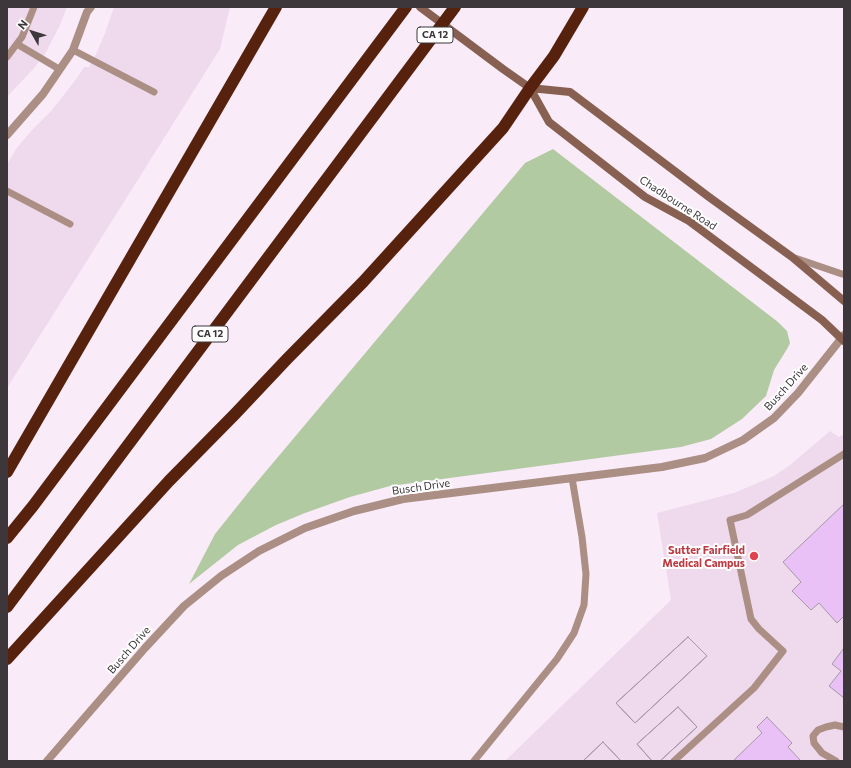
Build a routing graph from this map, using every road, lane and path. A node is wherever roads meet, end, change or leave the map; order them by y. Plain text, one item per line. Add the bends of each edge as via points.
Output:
1 (34, 7) edge
2 (276, 7) edge
3 (406, 7) edge
4 (420, 7) edge
5 (455, 7) edge
6 (583, 7) edge
7 (88, 9) edge
8 (17, 44) junction
9 (73, 50) junction
10 (7, 57) edge
11 (60, 69) junction
12 (530, 88) junction
13 (154, 92) dead end
14 (7, 135) edge
15 (7, 191) edge
16 (70, 224) dead end
17 (792, 257) junction
18 (844, 274) edge
19 (844, 301) edge
20 (843, 338) edge
21 (844, 454) edge
22 (7, 472) edge
23 (572, 478) junction
24 (7, 538) edge
25 (7, 606) edge
26 (7, 659) edge
27 (844, 727) edge
28 (48, 761) edge
29 (474, 761) edge
30 (674, 761) edge
31 (836, 761) edge

1 - 8 lane via 22,38
2 - 22 highway
3 - 24 highway
4 - 12 main road, Chadbourne Road
5 - 25 highway, CA 12
6 - 12 highway via 554,56
7 - 9 street
8 - 10 lane
8 - 11 lane
9 - 11 street
9 - 13 lane
11 - 14 street via 43,94
12 - 17 main road, Chadbourne Road via 570,92
12 - 20 main road, Chadbourne Road via 549,122 645,197 689,221
12 - 26 highway via 503,128 363,282 168,481
15 - 16 lane
17 - 18 lane
17 - 19 main road, Chadbourne Road
20 - 23 street, Busch Drive via 774,418 743,440 705,458 662,467
21 - 30 lane via 748,515 730,520 751,619 783,651 754,688
23 - 28 street, Busch Drive via 403,499 354,511 305,528 259,551 221,576 184,606 144,648
23 - 29 lane via 586,574 584,605 574,633 557,659
27 - 31 lane via 826,727 818,730 813,736 814,743 822,753

